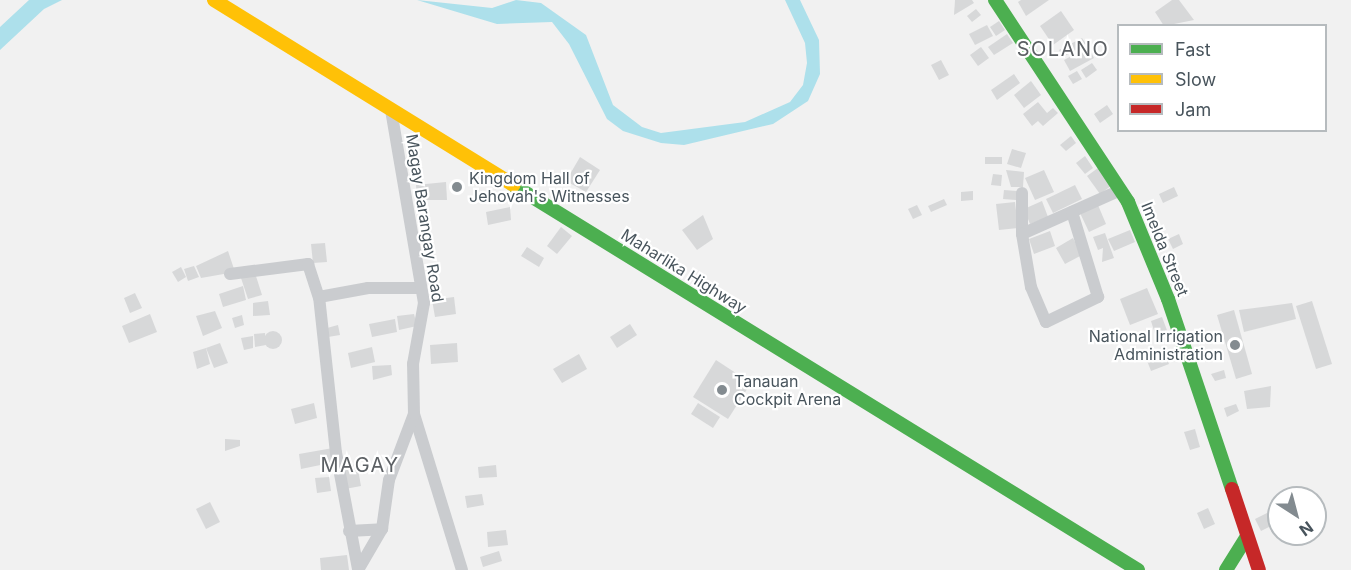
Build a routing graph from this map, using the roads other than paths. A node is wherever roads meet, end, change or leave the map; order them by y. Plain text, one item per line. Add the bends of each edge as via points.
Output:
1 (214, 0) edge
2 (1002, 2) edge
3 (391, 110) junction
4 (1121, 190) junction
5 (1022, 193) dead end
6 (1072, 212) junction
7 (1022, 234) junction
8 (230, 274) dead end
9 (421, 288) junction
10 (319, 297) junction
11 (414, 414) junction
12 (382, 529) junction
13 (349, 531) junction
14 (1246, 538) junction
15 (358, 570) edge
16 (462, 570) edge
17 (1138, 570) edge
18 (1226, 570) edge
19 (1259, 570) edge

1 - 3 main road, Maharlika Highway
2 - 4 main road, Imelda Street
3 - 9 street, Magay Barangay Road
3 - 17 main road, Maharlika Highway
4 - 6 street
4 - 14 main road, Imelda Street via 1168,298
5 - 7 street
6 - 7 street
6 - 7 street via 1098,297 1046,322 1031,287
8 - 10 street via 308,264
9 - 10 street via 368,288
9 - 11 street, Magay Barangay Road
10 - 13 street
11 - 12 street, Magay Barangay Road via 389,480
11 - 16 street
12 - 13 street
12 - 15 street, Magay Barangay Road
13 - 15 street
14 - 18 main road
14 - 19 main road, Imelda Street

